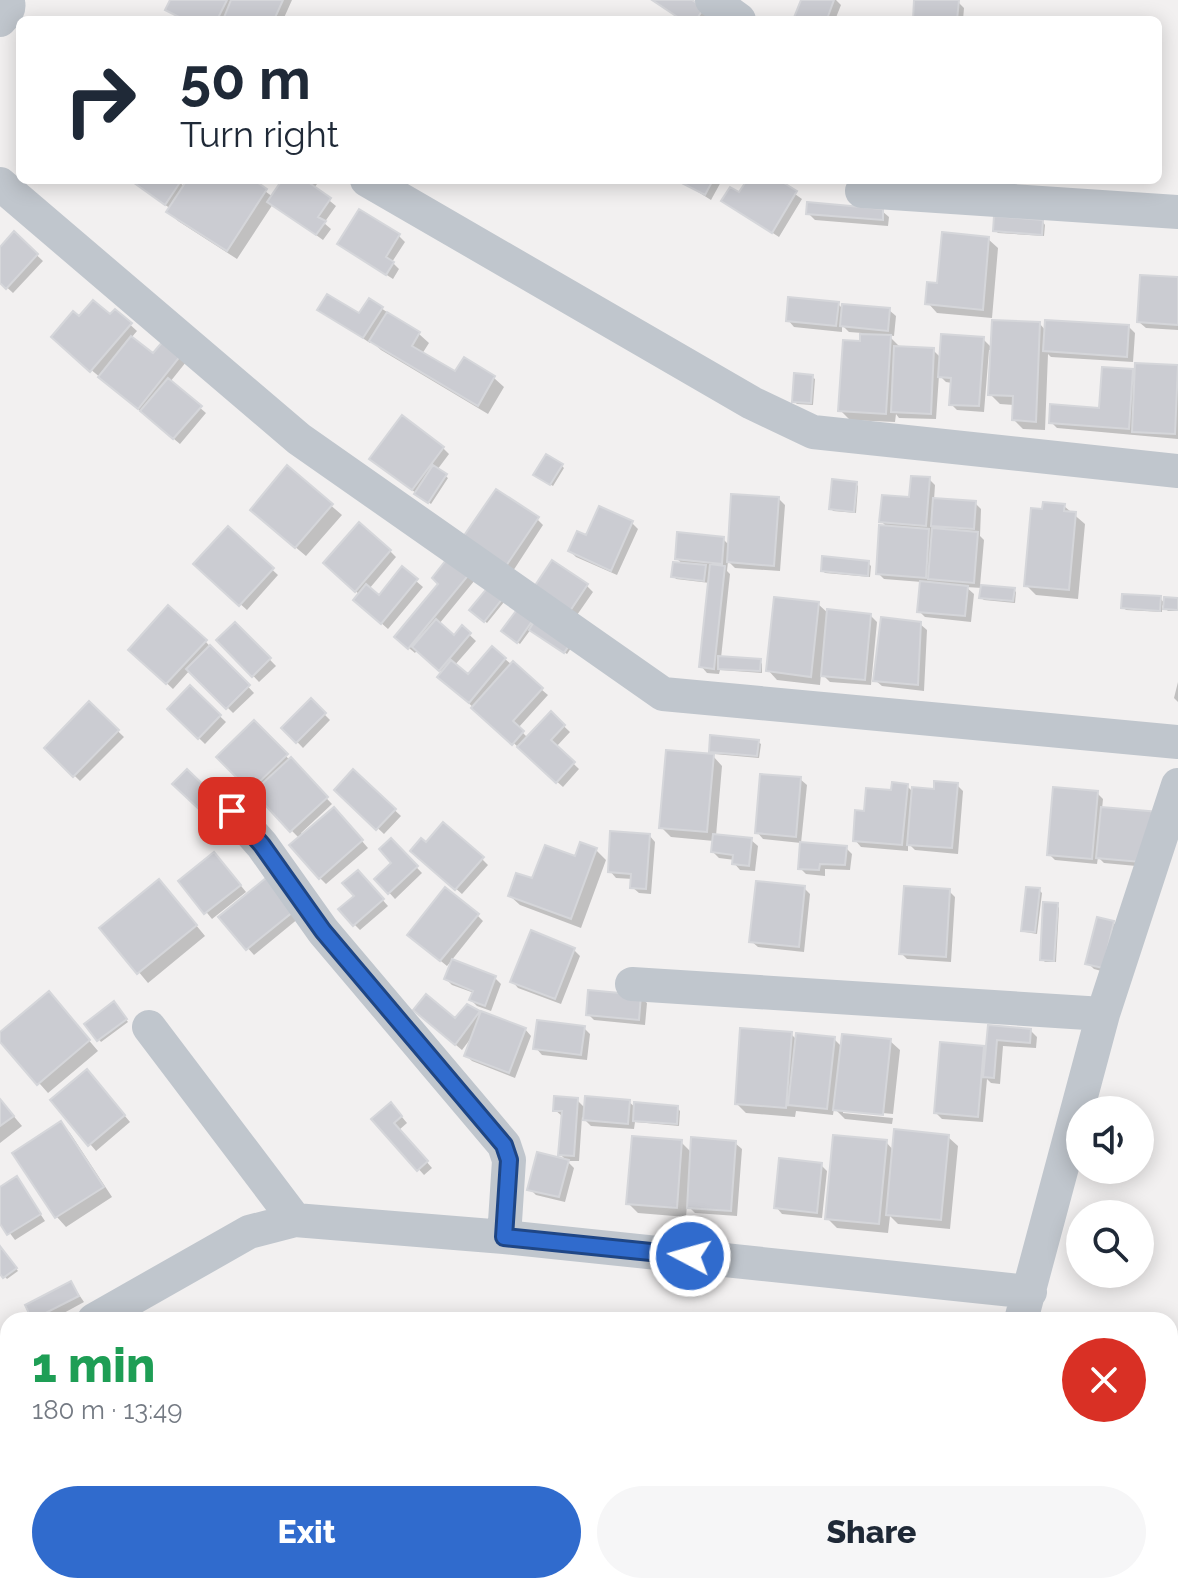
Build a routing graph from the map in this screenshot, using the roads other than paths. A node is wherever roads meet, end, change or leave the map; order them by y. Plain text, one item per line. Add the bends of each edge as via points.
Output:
1 (7, 0) edge
2 (712, 0) edge
3 (734, 16) edge
4 (0, 20) edge
5 (0, 184) edge
6 (374, 184) edge
7 (862, 191) dead end
8 (1178, 212) edge
9 (1178, 471) edge
10 (1178, 742) edge
11 (1178, 785) edge
12 (232, 811) dead end
13 (632, 984) dead end
14 (1103, 1014) junction
15 (149, 1027) dead end
16 (295, 1220) junction
17 (504, 1237) junction
18 (1026, 1306) edge
19 (108, 1312) edge

1 - 4 street
2 - 3 street
5 - 10 street via 299,439 663,694
6 - 9 street via 752,403 813,432
7 - 8 street
11 - 14 street
12 - 17 street via 323,931 504,1145 509,1160
13 - 14 street
14 - 18 street
15 - 16 street
16 - 17 street
16 - 19 street via 249,1232
17 - 18 street

